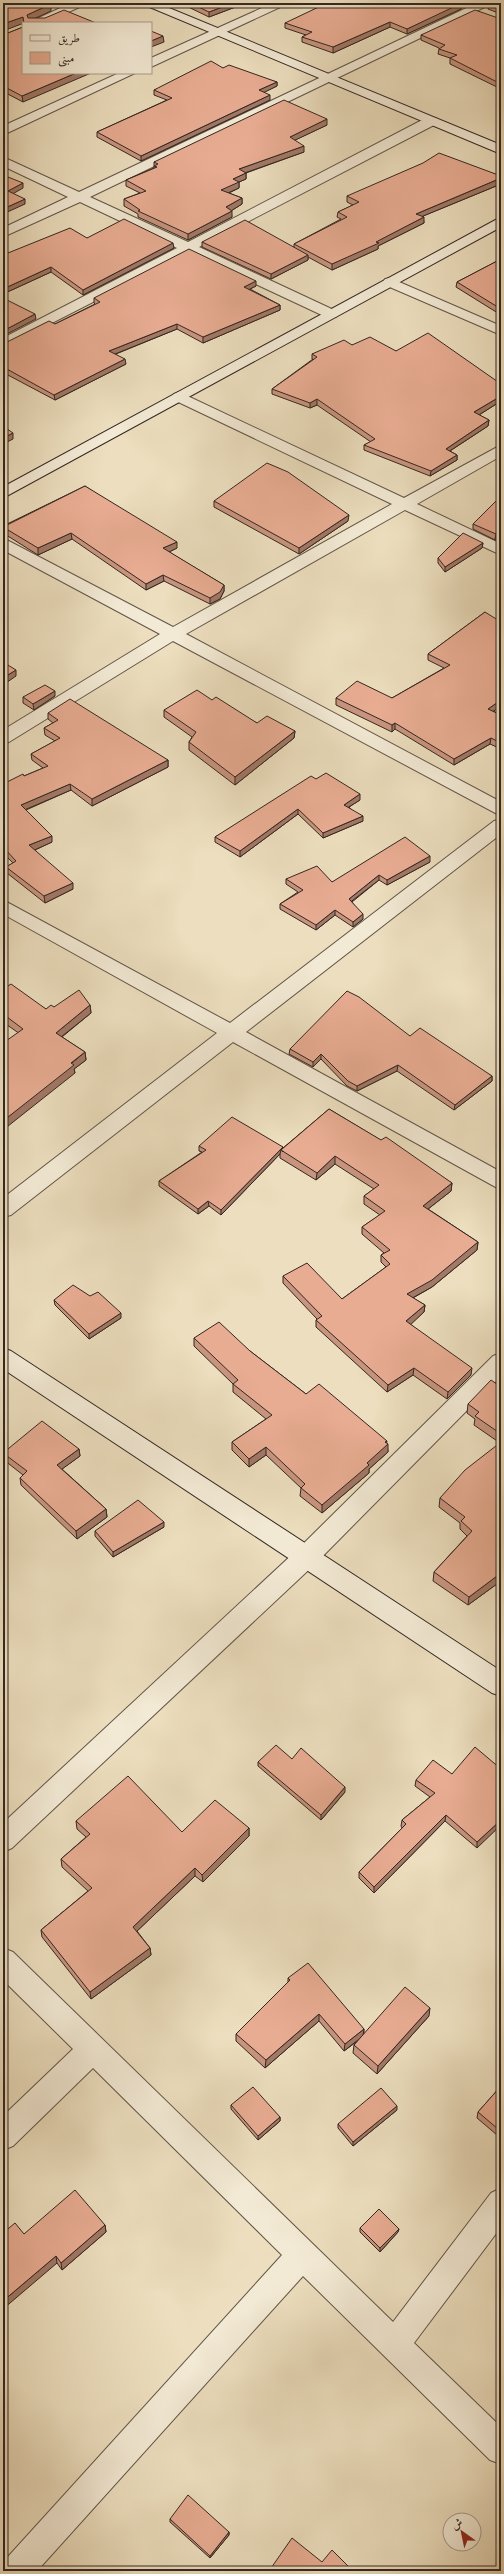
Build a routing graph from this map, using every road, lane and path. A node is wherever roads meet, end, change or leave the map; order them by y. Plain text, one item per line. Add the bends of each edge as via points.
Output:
1 (82, 3) edge
2 (146, 3) edge
3 (283, 3) edge
4 (461, 3) edge
5 (488, 8) edge
6 (475, 9) junction
7 (36, 22) edge
8 (217, 33) junction
9 (152, 63) edge
10 (127, 74) edge
11 (328, 78) junction
12 (430, 121) junction
13 (3, 130) edge
14 (501, 150) edge
15 (3, 161) edge
16 (79, 196) junction
17 (501, 221) edge
18 (3, 233) edge
19 (188, 247) junction
20 (390, 282) junction
21 (331, 314) junction
22 (501, 331) edge
23 (3, 344) edge
24 (179, 397) junction
25 (501, 450) edge
26 (5, 490) edge
27 (406, 505) junction
28 (3, 543) edge
29 (501, 550) edge
30 (173, 634) junction
31 (3, 738) edge
32 (501, 810) edge
33 (501, 826) edge
34 (3, 906) edge
35 (232, 1033) junction
36 (501, 1182) edge
37 (3, 1209) edge
38 (3, 1358) edge
39 (501, 1362) edge
40 (306, 1557) junction
41 (501, 1685) edge
42 (3, 1840) edge
43 (3, 1961) edge
44 (93, 2049) junction
45 (3, 2136) edge
46 (501, 2203) edge
47 (303, 2254) junction
48 (394, 2344) junction
49 (501, 2449) edge
50 (16, 2571) edge

1 - 7 street
2 - 8 street
3 - 8 street
4 - 6 street
5 - 6 street
6 - 11 street
8 - 9 street
8 - 11 street
10 - 13 street
11 - 12 street
11 - 16 street
12 - 14 street
12 - 19 street
15 - 16 street
16 - 18 street
16 - 19 street
17 - 20 street
19 - 21 street
19 - 23 street
20 - 21 street
20 - 22 street
21 - 24 street
24 - 26 street
24 - 27 street
25 - 27 street
27 - 29 street
27 - 30 street
28 - 30 street
30 - 31 street
30 - 32 street
33 - 35 street
34 - 35 street
35 - 36 street
35 - 37 street
38 - 40 street
39 - 40 street
40 - 41 street
40 - 42 street
43 - 44 street
44 - 45 street
44 - 47 street
46 - 48 street
47 - 48 street
47 - 50 street
48 - 49 street

